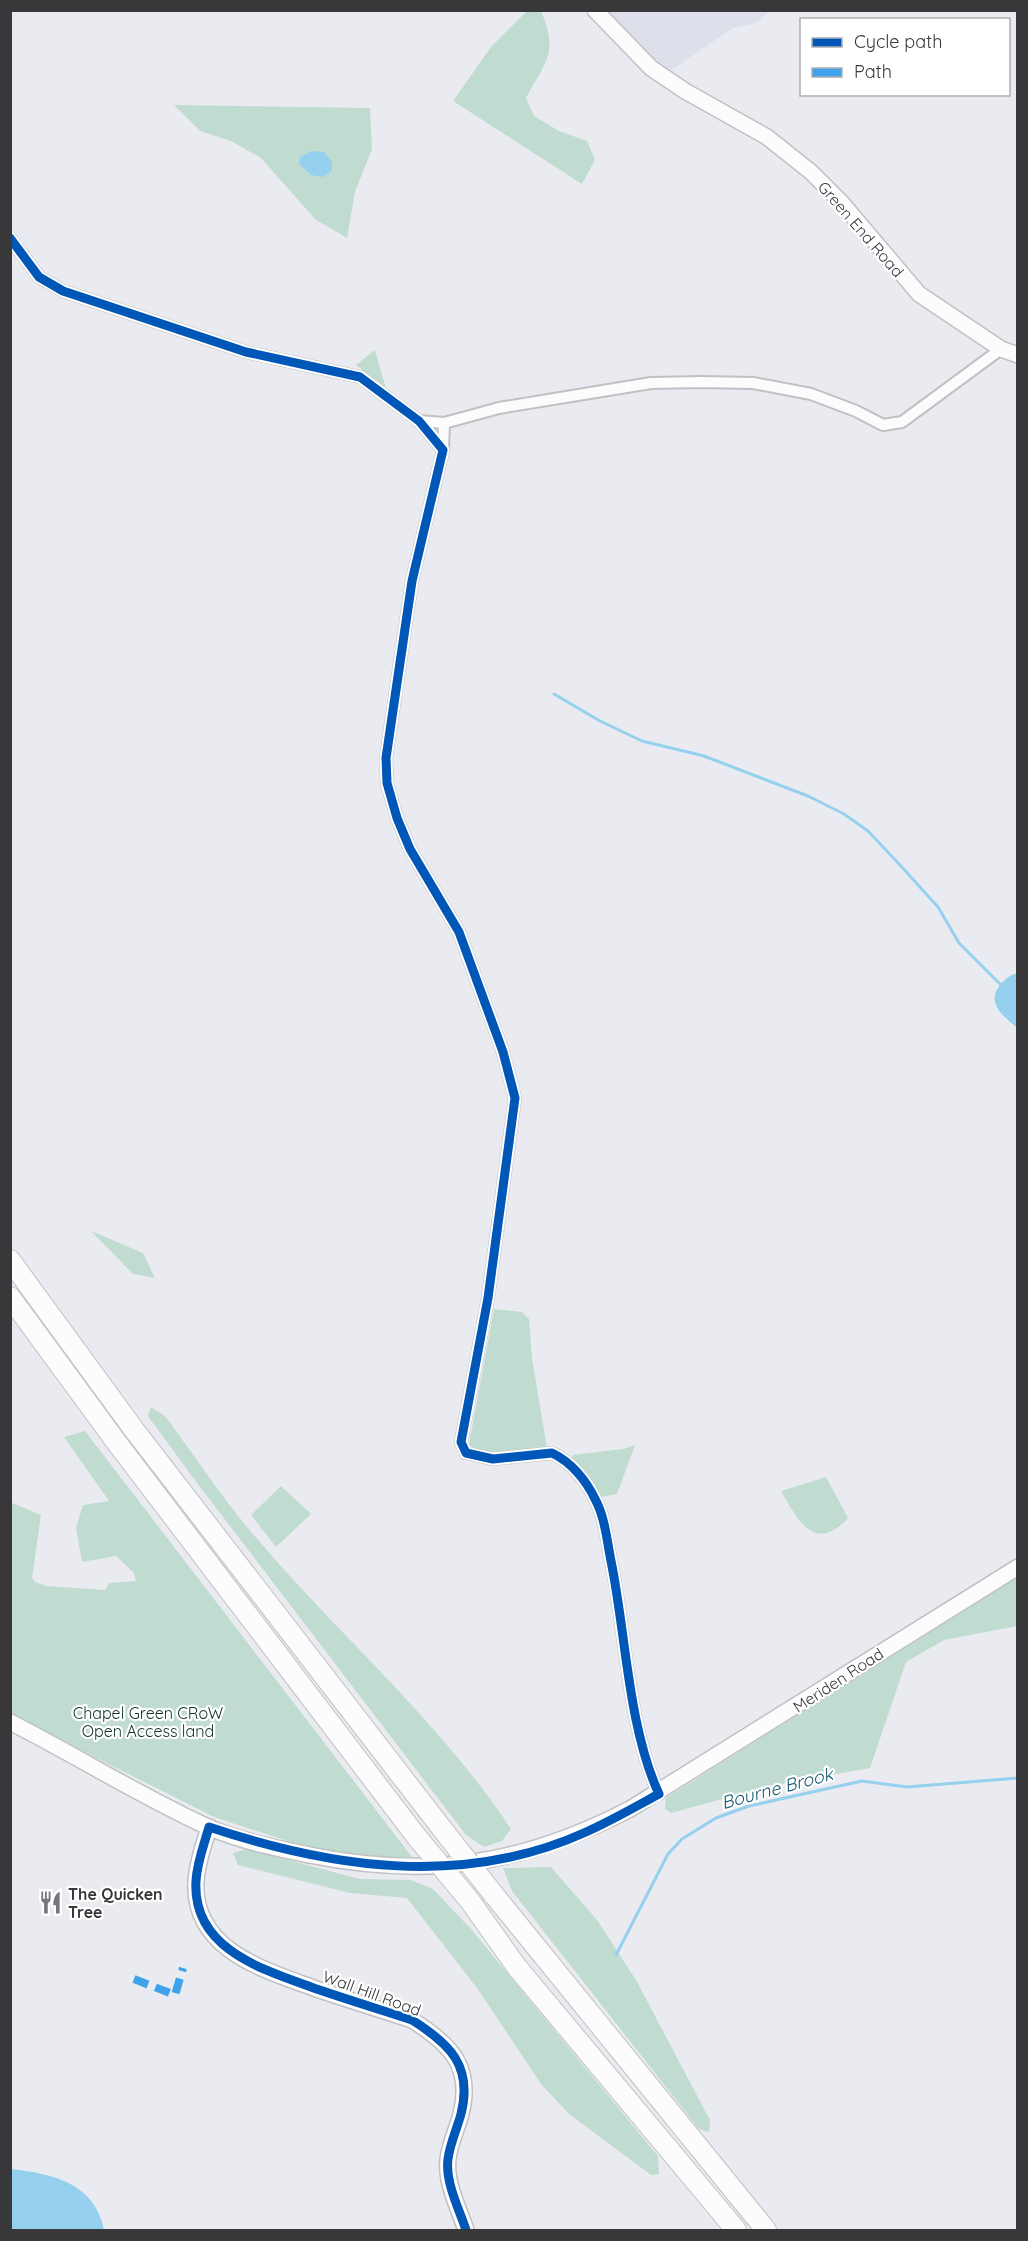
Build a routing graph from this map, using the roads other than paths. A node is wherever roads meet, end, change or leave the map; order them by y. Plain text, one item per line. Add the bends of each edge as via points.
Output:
1 (595, 10) edge
2 (10, 238) edge
3 (1001, 349) junction
4 (1017, 355) edge
5 (419, 421) junction
6 (444, 423) junction
7 (443, 450) junction
8 (10, 1260) edge
9 (10, 1297) edge
10 (1017, 1567) edge
11 (10, 1722) edge
12 (659, 1794) junction
13 (209, 1827) junction
14 (466, 2230) edge
15 (736, 2230) edge
16 (766, 2230) edge

1 - 3 street, Green End Road via 651,68 767,137 811,172 919,294
2 - 5 street via 39,277 63,291 246,352 360,377
3 - 4 street, Green End Road
3 - 6 street via 902,422 883,425 811,394 753,383 702,382 651,383 499,408
5 - 6 street
5 - 7 street
6 - 7 street
7 - 12 street via 412,581 386,758 387,783 397,818 410,849 459,932 503,1052 515,1098 490,1287 461,1442 466,1453 479,1458 552,1453 563,1458 596,1499 620,1605 648,1770
8 - 16 highway, bridge via 135,1431 443,1830
9 - 15 highway, bridge via 516,1966
10 - 12 street, Meriden Road
11 - 13 street, Meriden Road
12 - 13 street, Meriden Road via 585,1833 533,1851 457,1865 405,1868 344,1862 270,1847
13 - 14 street, Wall Hill Road via 196,1882 200,1910 223,1946 254,1966 412,2020 452,2051 463,2074 465,2094 448,2160 448,2176

